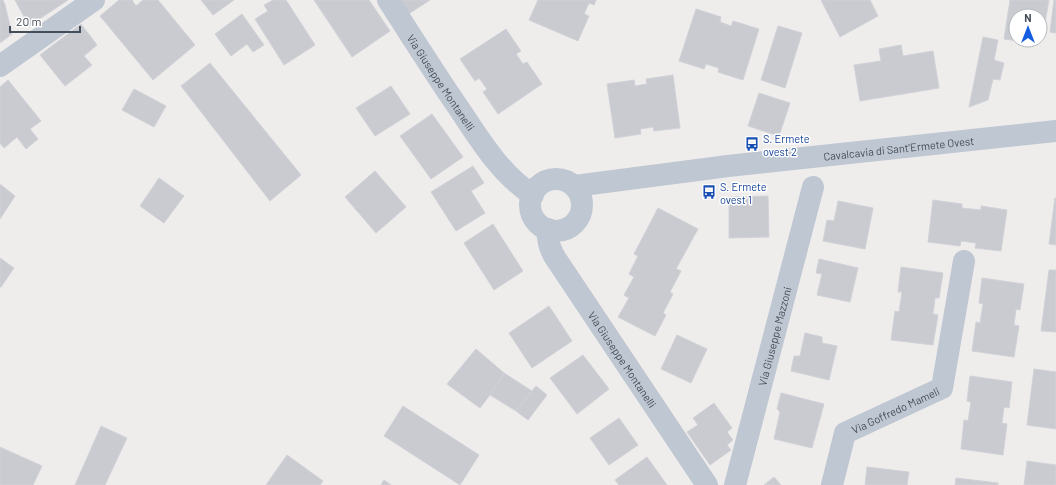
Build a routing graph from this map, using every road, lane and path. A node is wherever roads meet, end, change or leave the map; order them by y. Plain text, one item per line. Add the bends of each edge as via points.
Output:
1 (94, 0) edge
2 (388, 0) edge
3 (0, 66) edge
4 (1056, 131) edge
5 (575, 186) junction
6 (813, 187) dead end
7 (533, 195) junction
8 (548, 229) junction
9 (964, 261) dead end
10 (707, 485) edge
11 (735, 485) edge
12 (832, 485) edge

1 - 3 street
2 - 7 street, Via Giuseppe Montanelli via 482,144 513,179
4 - 5 street, Cavalcavia di Sant'Ermete Ovest via 728,166
5 - 7 street via 560,178 551,179 543,182
5 - 8 street via 582,204 577,220 564,229
6 - 11 street, Via Giuseppe Mazzoni
7 - 8 street via 532,213 541,226
8 - 10 street, Via Giuseppe Montanelli via 552,254
9 - 12 street, Via Goffredo Mameli via 942,388 845,433

